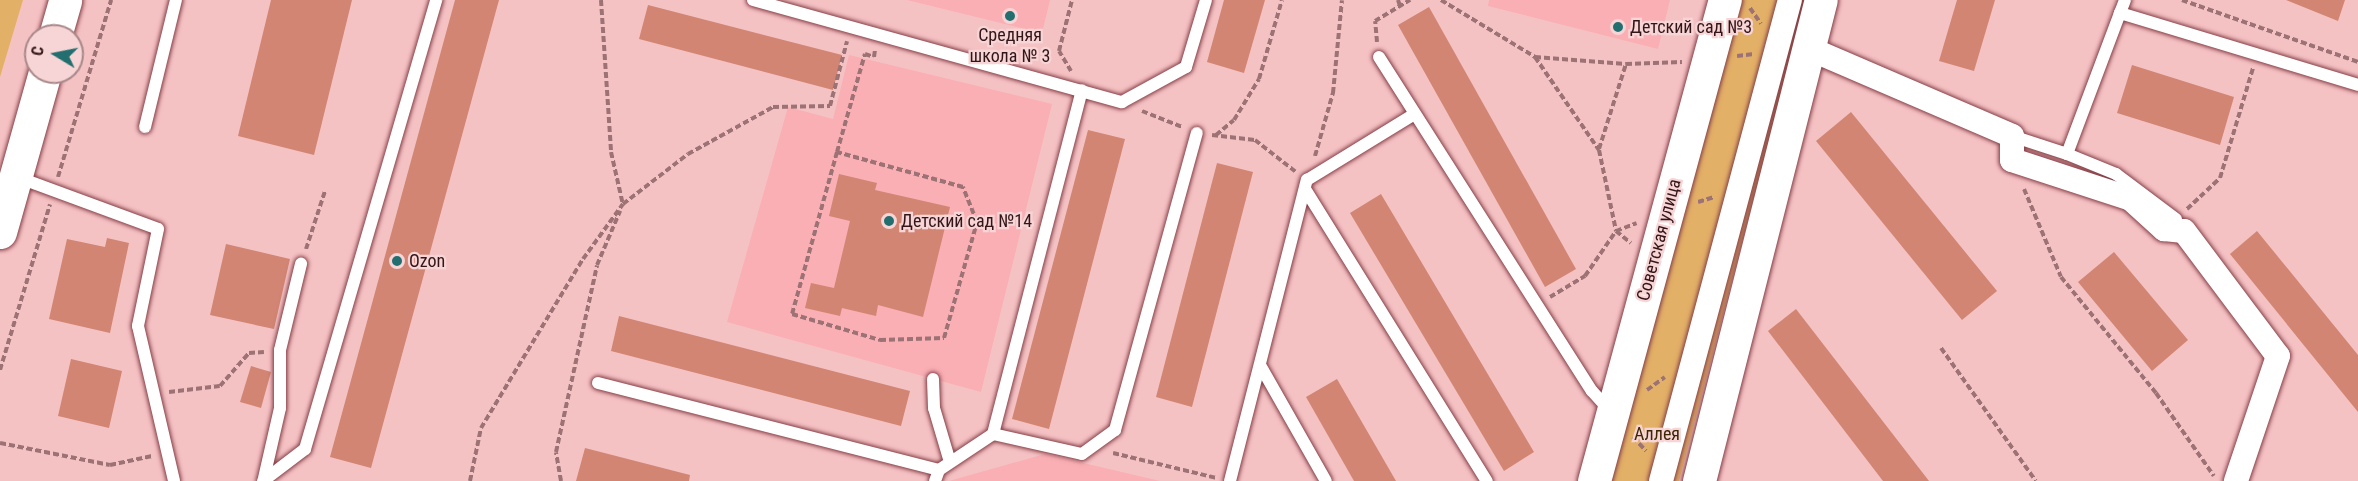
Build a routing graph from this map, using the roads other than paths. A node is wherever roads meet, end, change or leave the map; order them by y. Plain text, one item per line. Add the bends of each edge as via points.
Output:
1 (65, 0) edge
2 (176, 0) edge
3 (436, 0) edge
4 (753, 0) edge
5 (1206, 0) edge
6 (1725, 0) edge
7 (1790, 0) edge
8 (1821, 0) edge
9 (2125, 0) edge
10 (2120, 13) junction
11 (58, 24) edge
12 (1793, 50) junction
13 (1379, 57) road end
14 (42, 84) edge
15 (2358, 85) edge
16 (1082, 90) junction
17 (1413, 115) junction
18 (145, 127) dead end
19 (1197, 133) road end
20 (2012, 136) junction
21 (2067, 154) junction
22 (15, 177) junction
23 (1306, 185) junction
24 (2176, 219) road end
25 (0, 232) edge
26 (301, 264) road end
27 (1260, 364) junction
28 (933, 379) dead end
29 (598, 383) dead end
30 (1612, 413) junction
31 (993, 434) junction
32 (950, 462) junction
33 (937, 475) edge
34 (1662, 476) edge
35 (263, 480) edge
36 (174, 481) edge
37 (1228, 481) edge
38 (1326, 481) edge
39 (1487, 481) edge
40 (1594, 481) edge
41 (1699, 481) edge
42 (2236, 481) edge

1 - 11 street
2 - 18 lane
3 - 35 lane via 305,449
4 - 16 lane
5 - 16 lane via 1186,68 1122,102
6 - 30 street, Советская улица
7 - 12 street
8 - 12 street
9 - 10 lane
10 - 15 lane
10 - 21 lane
12 - 20 street
12 - 34 street
12 - 41 street
13 - 17 lane
14 - 22 street
16 - 31 lane
17 - 23 lane
17 - 30 lane via 1592,391
19 - 31 lane via 1115,430 1082,454
20 - 21 lane
20 - 42 street via 2012,160 2131,199 2164,229 2184,231 2278,356
21 - 24 lane via 2116,174
22 - 25 street
22 - 36 lane via 158,229 138,326
23 - 27 lane
23 - 39 lane
26 - 35 lane via 280,350 280,408
27 - 37 lane
27 - 38 lane
28 - 32 lane via 934,408
29 - 33 lane
30 - 40 street, Советская улица
31 - 32 lane
32 - 33 lane

